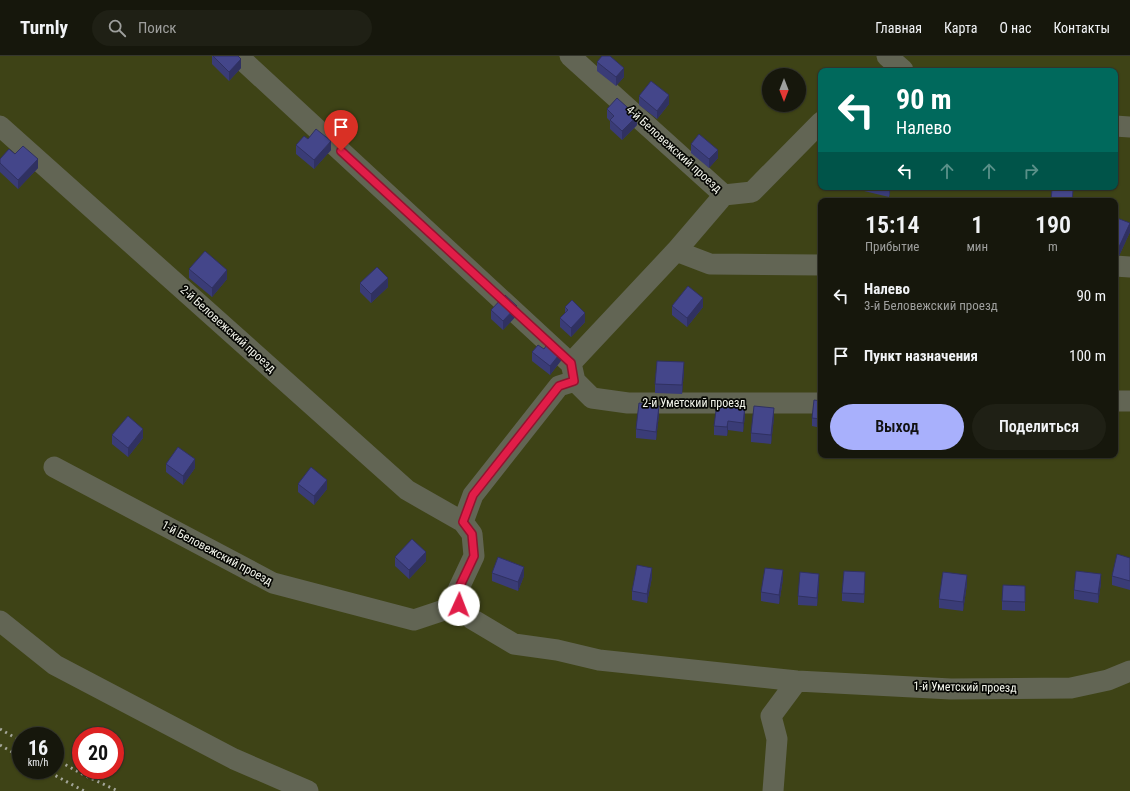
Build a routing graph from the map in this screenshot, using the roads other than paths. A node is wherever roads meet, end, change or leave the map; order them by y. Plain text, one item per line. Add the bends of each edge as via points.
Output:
1 (238, 56) edge
2 (570, 56) edge
3 (887, 56) edge
4 (906, 66) edge
5 (818, 125) edge
6 (0, 126) edge
7 (1118, 126) edge
8 (1130, 127) edge
9 (724, 195) junction
10 (676, 251) junction
11 (818, 265) edge
12 (1118, 266) edge
13 (1130, 267) edge
14 (573, 372) junction
15 (1118, 401) edge
16 (1130, 401) edge
17 (818, 403) edge
18 (54, 467) dead end
19 (463, 522) junction
20 (459, 605) junction
21 (0, 621) edge
22 (1130, 671) edge
23 (797, 681) junction
24 (308, 791) edge
25 (773, 791) edge

1 - 14 lane, 2-й Уметский проезд
2 - 9 lane, 4-й Беловежский проезд
3 - 4 lane
5 - 9 lane via 752,192
6 - 19 lane, 2-й Беловежский проезд via 407,490
7 - 8 lane
9 - 10 lane
10 - 11 lane via 710,264
10 - 14 lane
12 - 13 lane
14 - 17 lane, 2-й Уметский проезд via 592,398 628,403
14 - 19 lane via 559,386 473,495
15 - 16 lane
18 - 20 lane, 1-й Беловежский проезд via 273,583 414,620
19 - 20 lane via 472,534 474,556 458,590
20 - 23 lane, 1-й Уметский проезд via 472,619 514,644 557,650 599,660
21 - 24 lane via 54,665 234,759
22 - 23 lane, 1-й Уметский проезд via 1108,680 1071,688 951,689
23 - 25 lane via 771,716 778,739

